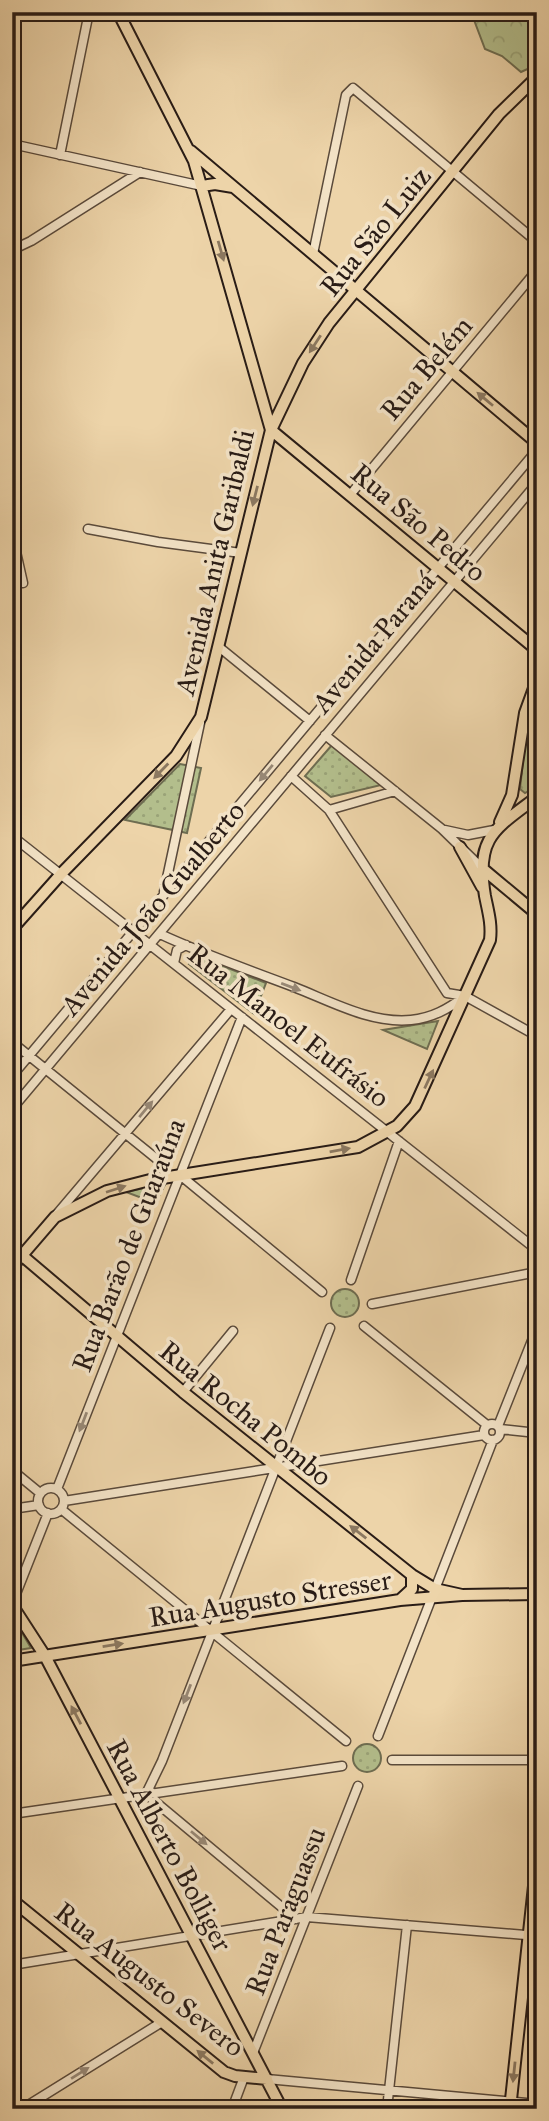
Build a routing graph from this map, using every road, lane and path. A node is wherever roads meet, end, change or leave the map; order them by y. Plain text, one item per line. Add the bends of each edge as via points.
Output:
1 (89, 12) edge
2 (118, 12) edge
3 (537, 77) edge
4 (12, 144) edge
5 (188, 148) junction
6 (60, 155) junction
7 (453, 171) junction
8 (140, 172) junction
9 (202, 186) junction
10 (235, 188) junction
11 (537, 242) edge
12 (12, 250) edge
13 (313, 254) junction
14 (537, 270) edge
15 (356, 290) junction
16 (453, 372) junction
17 (271, 430) junction
18 (537, 443) edge
19 (537, 450) edge
20 (537, 483) edge
21 (350, 495) junction
22 (88, 529) dead end
23 (12, 534) edge
24 (242, 553) junction
25 (438, 568) junction
26 (454, 581) junction
27 (23, 583) dead end
28 (219, 647) junction
29 (537, 650) edge
30 (537, 680) edge
31 (201, 717) junction
32 (310, 721) junction
33 (326, 735) junction
34 (291, 776) junction
35 (395, 790) junction
36 (537, 797) edge
37 (329, 810) junction
38 (442, 829) junction
39 (494, 830) junction
40 (12, 836) edge
41 (460, 847) junction
42 (483, 869) junction
43 (61, 874) junction
44 (164, 895) junction
45 (485, 896) junction
46 (537, 914) edge
47 (12, 929) edge
48 (133, 931) junction
49 (160, 934) junction
50 (150, 945) junction
51 (186, 945) junction
52 (174, 963) junction
53 (465, 996) junction
54 (231, 1009) junction
55 (242, 1017) junction
56 (215, 1027) junction
57 (537, 1036) edge
58 (234, 1037) junction
59 (12, 1042) edge
60 (29, 1055) junction
61 (46, 1069) junction
62 (12, 1076) edge
63 (12, 1110) edge
64 (387, 1132) junction
65 (125, 1133) junction
66 (399, 1141) junction
67 (159, 1160) dead end
68 (180, 1175) junction
69 (54, 1217) junction
70 (12, 1247) edge
71 (537, 1250) edge
72 (22, 1255) junction
73 (12, 1267) edge
74 (537, 1272) edge
75 (351, 1280) dead end
76 (322, 1292) dead end
77 (372, 1304) dead end
78 (364, 1326) dead end
79 (330, 1328) dead end
80 (537, 1328) edge
81 (233, 1331) dead end
82 (117, 1336) junction
83 (183, 1392) junction
84 (486, 1425) junction
85 (499, 1428) junction
86 (537, 1433) edge
87 (484, 1435) junction
88 (493, 1440) junction
89 (277, 1468) junction
90 (12, 1470) edge
91 (57, 1489) junction
92 (40, 1493) junction
93 (38, 1505) junction
94 (63, 1505) junction
95 (12, 1509) edge
96 (48, 1513) junction
97 (412, 1575) junction
98 (433, 1593) junction
99 (537, 1594) edge
100 (400, 1600) junction
101 (12, 1604) edge
102 (12, 1617) edge
103 (24, 1623) junction
104 (211, 1630) junction
105 (45, 1656) junction
106 (12, 1661) edge
107 (377, 1736) dead end
108 (346, 1741) dead end
109 (392, 1760) dead end
110 (537, 1760) edge
111 (342, 1766) dead end
112 (358, 1786) dead end
113 (146, 1794) junction
114 (120, 1798) junction
115 (12, 1814) edge
116 (537, 1858) edge
117 (12, 1900) edge
118 (307, 1917) junction
119 (296, 1919) junction
120 (407, 1925) junction
121 (192, 1936) junction
122 (533, 1936) edge
123 (80, 1955) junction
124 (12, 1965) edge
125 (162, 2022) junction
126 (253, 2053) junction
127 (244, 2077) junction
128 (267, 2079) junction
129 (389, 2091) junction
130 (537, 2104) edge
131 (511, 2105) edge
132 (22, 2109) edge
133 (232, 2109) edge
134 (282, 2109) edge
135 (387, 2109) edge

1 - 6 street
2 - 5 main road, Avenida Anita Garibaldi
3 - 7 main road, Rua São Luiz via 505,107
4 - 6 street
5 - 9 main road, Avenida Anita Garibaldi
5 - 10 main road
6 - 8 street
7 - 11 street
7 - 13 street via 353,88 346,94
7 - 15 main road, Rua São Luiz
8 - 9 street
8 - 12 street
9 - 10 main road
9 -> 17 main road, Avenida Anita Garibaldi
10 - 13 main road
13 - 15 main road
14 - 16 street, Rua Belém
15 - 16 main road
15 -> 17 main road, Rua São Luiz via 303,363
18 -> 16 main road
16 - 21 street, Rua Belém
17 - 21 main road, Rua São Pedro
17 -> 24 main road, Avenida Anita Garibaldi
19 - 25 street, Avenida Paraná
20 - 26 street, Avenida Paraná
21 - 25 main road, Rua São Pedro
22 - 24 street
23 - 27 street
24 - 28 main road, Avenida Anita Garibaldi
25 - 26 main road, Rua São Pedro
25 - 32 street, Avenida Paraná
26 - 29 main road, Rua São Pedro
26 - 33 street, Avenida Paraná
28 - 31 main road, Avenida Anita Garibaldi
28 - 32 street
30 - 39 main road via 525,713 510,803
31 -> 43 main road via 176,756
31 - 44 street, Avenida Anita Garibaldi
32 -> 44 street, Avenida João Gualberto
33 - 34 street, Avenida João Gualberto
33 - 35 street
34 - 37 street
34 - 49 street, Avenida João Gualberto
35 - 37 street
35 - 38 street
36 - 39 main road
37 - 53 street via 447,993
38 - 39 street via 468,835
38 - 41 street
39 - 42 main road
40 - 43 street, Rua Manoel Eufrásio
41 - 42 street
41 - 45 main road
42 - 45 main road
42 - 46 main road
43 - 47 main road
43 - 48 street, Rua Manoel Eufrásio
44 - 48 street, Avenida João Gualberto
45 - 53 main road via 490,940
48 - 50 street, Rua Manoel Eufrásio
48 - 60 street, Avenida João Gualberto
49 - 50 street, Avenida João Gualberto
49 - 51 street
50 - 52 street, Rua Manoel Eufrásio
50 - 61 street, Avenida João Gualberto
51 - 52 street via 177,950
51 -> 53 street via 381,1018 426,1018
52 - 54 street, Rua Manoel Eufrásio
53 - 57 street
64 -> 53 main road via 405,1119 419,1099
54 - 55 street, Rua Manoel Eufrásio
54 - 56 street
55 - 58 street, Rua Barão de Guaraúna
55 - 64 street, Rua Manoel Eufrásio
56 - 58 street via 229,1029
65 -> 56 street
58 - 68 street, Rua Barão de Guaraúna
59 - 60 street
60 - 61 street
60 - 62 street, Avenida João Gualberto
61 - 63 street, Avenida João Gualberto
61 - 65 street
64 - 66 street, Rua Manoel Eufrásio
68 -> 64 main road via 347,1149
65 - 67 street
65 - 69 street
66 - 71 street, Rua Manoel Eufrásio
66 - 75 street
69 -> 68 main road via 107,1191
68 - 76 street
68 - 82 street, Rua Barão de Guaraúna
69 - 72 main road
70 - 72 main road, Rua Rocha Pombo
72 - 73 main road
72 - 82 main road, Rua Rocha Pombo
74 - 77 street
78 - 84 street
79 - 89 street
80 - 85 street
81 - 83 street
82 - 83 main road, Rua Rocha Pombo
82 -> 91 street, Rua Barão de Guaraúna
83 - 89 main road, Rua Rocha Pombo
84 - 85 street via 494,1423
84 - 87 street
85 - 86 street
85 - 88 street via 499,1436
87 - 88 street
87 - 89 street
88 - 98 street
89 - 94 street
97 -> 89 main road, Rua Rocha Pombo
89 - 104 street
90 - 92 street
91 - 92 street
91 - 94 street
92 - 93 street
93 - 95 street
93 - 96 street
94 - 96 street
94 - 104 street
96 - 101 street
97 - 98 main road, Rua Rocha Pombo
97 - 100 main road via 412,1589
98 - 99 main road, Rua Rocha Pombo
98 - 100 main road, Rua Augusto Stresser
98 - 107 street
100 - 104 main road, Rua Augusto Stresser
101 - 103 main road, Rua Alberto Bolliger
102 - 103 main road
103 - 105 main road, Rua Alberto Bolliger
105 -> 104 main road, Rua Augusto Stresser
104 - 108 street
104 -> 113 street
105 - 106 main road, Rua Augusto Stresser
114 -> 105 main road, Rua Alberto Bolliger
109 - 110 street
111 - 113 street
112 - 118 street, Rua Paraguassu
113 - 114 street
113 -> 119 street
114 - 115 street
114 - 121 main road, Rua Alberto Bolliger
116 - 122 main road
117 - 123 main road, Rua Augusto Severo
118 - 119 street
118 - 120 street
118 - 126 street, Rua Paraguassu
119 - 121 street
120 - 122 street
120 - 129 street
121 - 123 street
121 - 126 main road, Rua Alberto Bolliger
122 -> 131 main road
123 - 124 street
123 - 125 main road, Rua Augusto Severo
127 -> 125 main road, Rua Augusto Severo via 224,2073
132 -> 125 street
126 - 128 main road, Rua Alberto Bolliger
127 - 128 main road, Rua Augusto Severo
127 - 133 street
128 - 129 street
128 - 134 main road, Rua Alberto Bolliger
129 - 131 street
129 - 135 street
130 - 131 street

